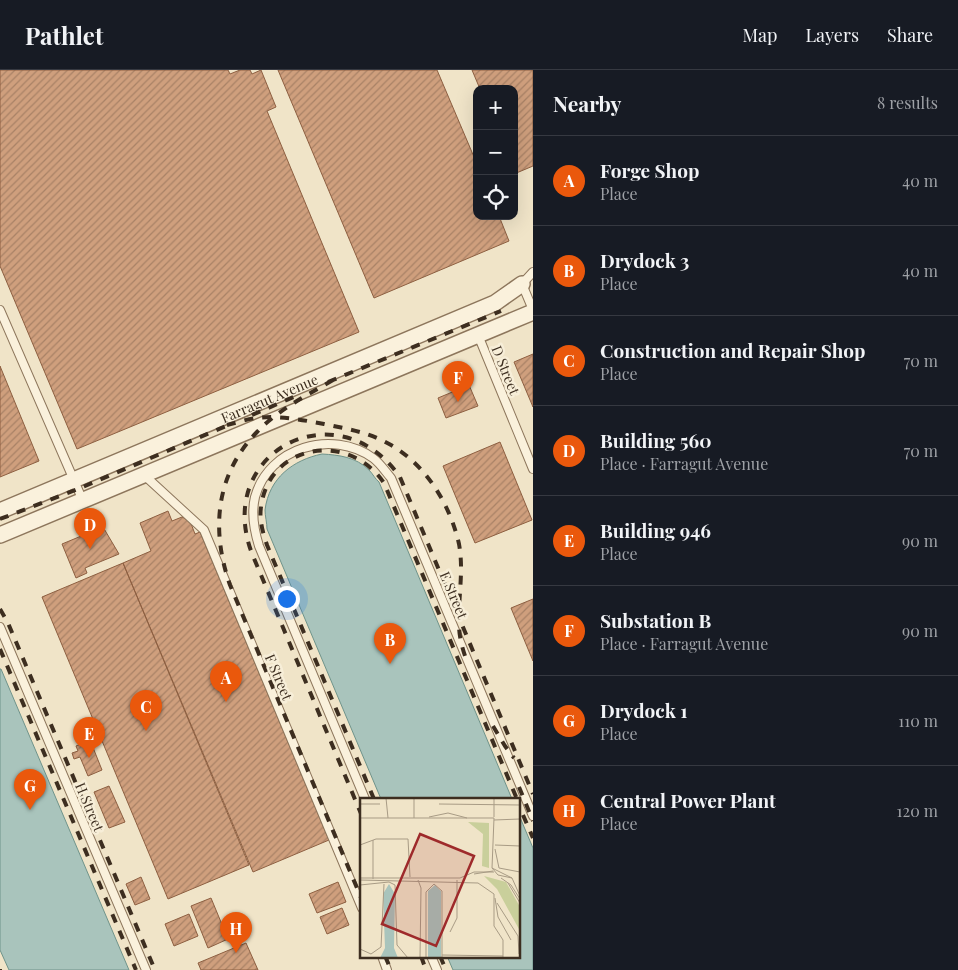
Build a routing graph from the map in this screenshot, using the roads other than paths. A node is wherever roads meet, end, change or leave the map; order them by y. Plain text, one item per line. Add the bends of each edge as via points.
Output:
1 (533, 272) edge
2 (522, 284) junction
3 (0, 310) edge
4 (533, 311) edge
5 (478, 335) junction
6 (533, 469) edge
7 (144, 475) junction
8 (74, 480) junction
9 (83, 501) junction
10 (0, 511) edge
11 (0, 535) edge
12 (0, 627) edge
13 (365, 798) edge
14 (533, 816) edge
15 (360, 903) edge
16 (383, 958) edge
17 (432, 958) edge
18 (146, 970) edge
19 (387, 970) edge
20 (437, 970) edge

1 - 2 lane, Farragut Avenue
2 - 4 lane
2 - 8 street, Farragut Avenue via 495,303
3 - 8 lane
4 - 5 street, Farragut Avenue
5 - 6 lane, D Street
5 - 7 street, Farragut Avenue
7 - 9 street, Farragut Avenue
7 - 15 lane, F Street via 204,530
8 - 9 lane
8 - 10 street, Farragut Avenue
9 - 11 street, Farragut Avenue
12 - 18 lane, H Street
13 - 14 lane, E Street via 254,528 254,503 262,481 275,464 301,448 321,444 363,452 391,478
16 - 19 lane
17 - 20 lane

